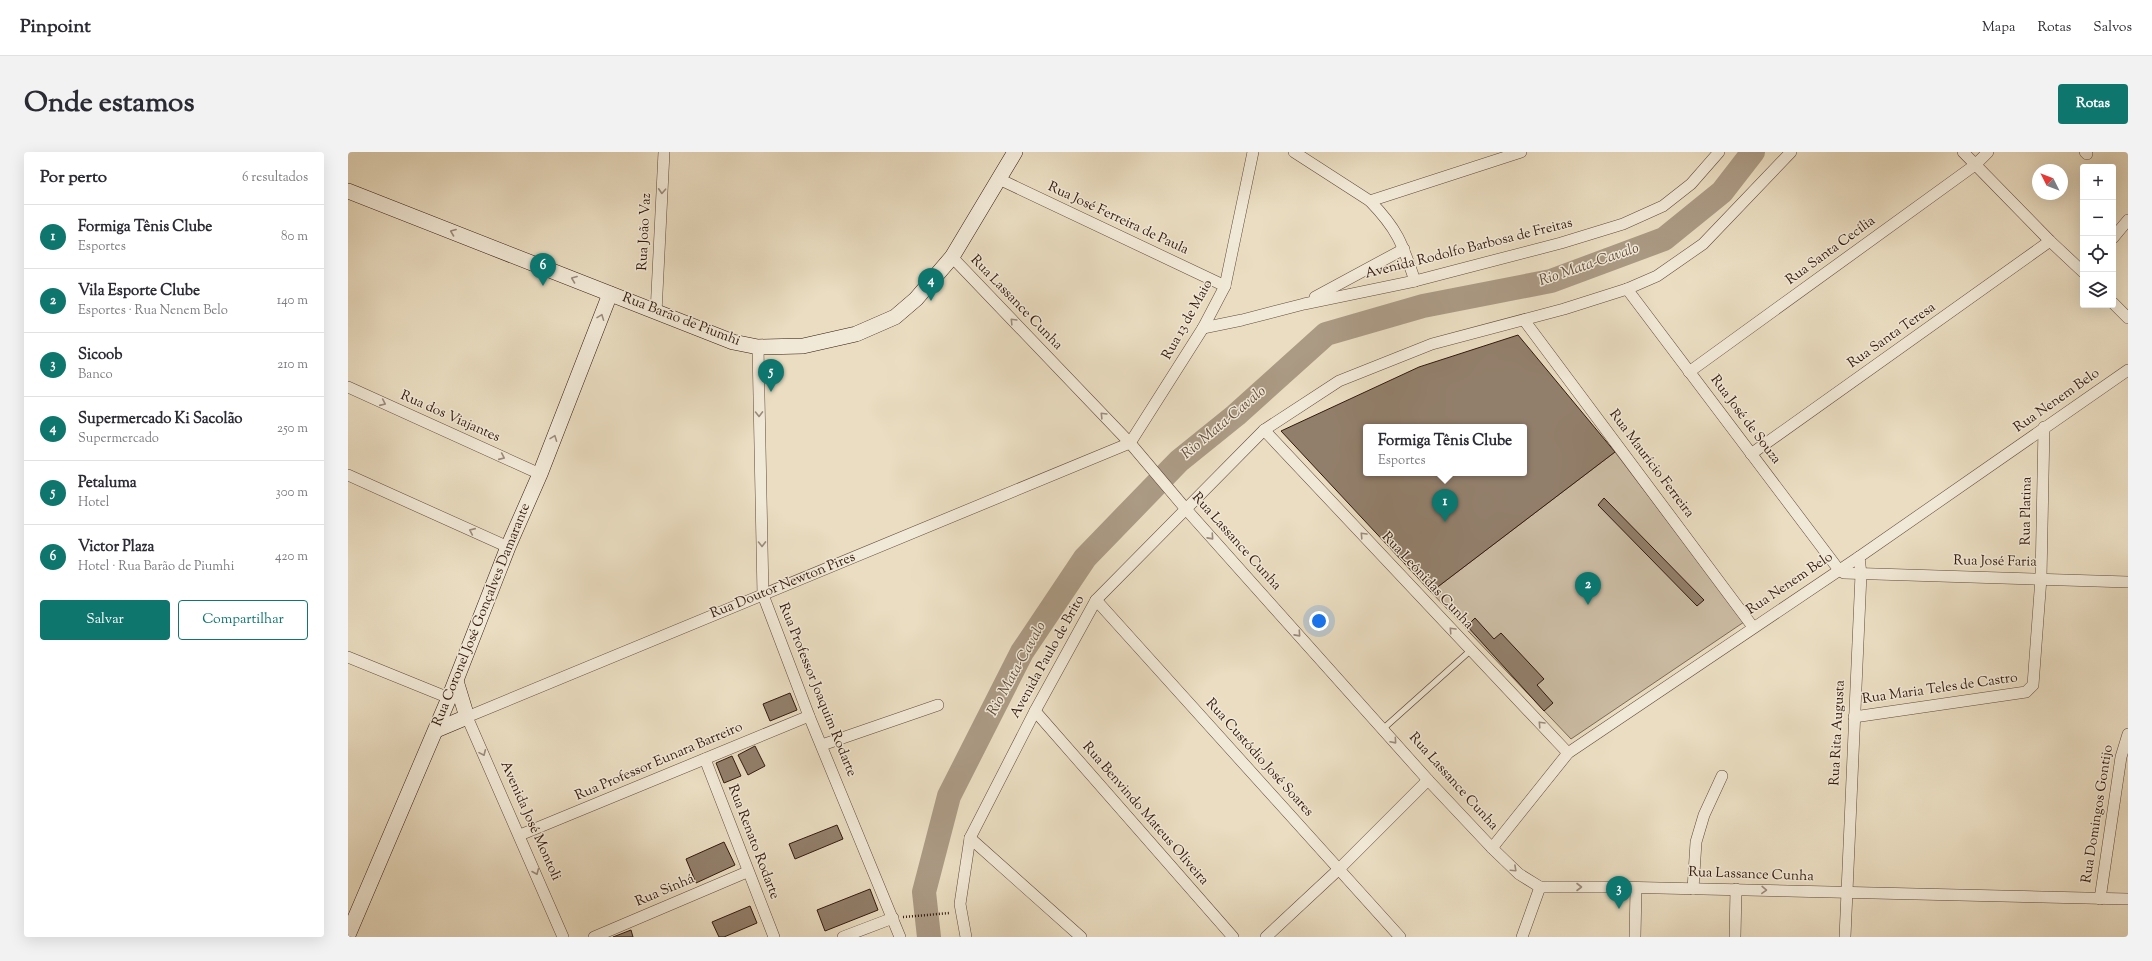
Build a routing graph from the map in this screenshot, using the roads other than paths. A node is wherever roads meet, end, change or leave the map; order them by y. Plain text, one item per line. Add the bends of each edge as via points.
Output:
1 (664, 152) edge
2 (1015, 152) edge
3 (1253, 152) edge
4 (1294, 152) edge
5 (1521, 152) edge
6 (1719, 152) edge
7 (1791, 152) edge
8 (1963, 152) edge
9 (1988, 152) edge
10 (1975, 165) junction
11 (999, 179) junction
12 (348, 191) edge
13 (1370, 201) junction
14 (2128, 220) edge
15 (2115, 236) edge
16 (2050, 241) junction
17 (1404, 249) junction
18 (952, 257) junction
19 (2080, 269) edge
20 (1415, 281) junction
21 (1225, 286) junction
22 (1627, 289) junction
23 (610, 294) junction
24 (1304, 304) junction
25 (2116, 306) edge
26 (656, 313) junction
27 (2128, 318) edge
28 (1524, 320) junction
29 (1203, 328) junction
30 (758, 348) junction
31 (2128, 370) edge
32 (1689, 372) junction
33 (348, 387) edge
34 (2044, 427) junction
35 (1264, 430) junction
36 (1130, 443) junction
37 (1751, 454) junction
38 (540, 474) junction
39 (348, 475) edge
40 (1185, 508) junction
41 (508, 547) junction
42 (1859, 557) junction
43 (1839, 570) junction
44 (1861, 574) junction
45 (2041, 578) junction
46 (2128, 582) edge
47 (763, 595) junction
48 (1096, 600) junction
49 (1753, 627) junction
50 (1471, 650) junction
51 (348, 657) edge
52 (456, 681) junction
53 (2030, 689) joint
54 (449, 698) junction
55 (938, 705) dead end
56 (1035, 711) junction
57 (809, 716) junction
58 (467, 717) junction
59 (1854, 717) junction
60 (1384, 728) junction
61 (436, 730) junction
62 (2128, 734) edge
63 (822, 745) junction
64 (1568, 753) junction
65 (705, 758) junction
66 (1722, 776) dead end
67 (1428, 780) junction
68 (520, 835) junction
69 (970, 838) junction
70 (1492, 848) junction
71 (1339, 870) junction
72 (747, 872) junction
73 (1540, 887) junction
74 (1636, 888) junction
75 (1693, 888) junction
76 (1736, 889) junction
77 (1846, 894) junction
78 (2100, 899) junction
79 (2128, 899) edge
80 (892, 918) junction
81 (348, 935) edge
82 (772, 936) edge
83 (563, 937) edge
84 (594, 937) edge
85 (843, 937) edge
86 (900, 937) edge
87 (966, 937) edge
88 (1081, 937) edge
89 (1233, 937) edge
90 (1266, 937) edge
91 (1400, 937) edge
92 (1522, 937) edge
93 (1635, 937) edge
94 (1735, 937) edge
95 (1845, 937) edge

1 -> 26 street, Rua João Vaz
2 - 11 main road, Rua Barão de Piumhi
3 - 21 street, Rua 13 de Maio
4 - 13 street
5 - 13 street
6 - 20 street, Avenida Rodolfo Barbosa de Freitas via 1692,184 1668,201 1623,224
7 - 22 street, Avenida Paulo de Brito via 1703,244 1656,276
8 - 10 street
9 - 10 street, Rua Santa Cecília
10 - 16 street
10 - 32 street, Rua Santa Cecília
11 - 18 main road, Rua Barão de Piumhi
11 - 21 street, Rua José Ferreira de Paula
23 -> 12 main road, Rua Barão de Piumhi
13 - 17 street via 1390,222
14 - 15 street
16 - 19 street
16 - 37 street, Rua Santa Teresa
17 - 20 street
17 - 24 street
18 - 30 main road, Rua Barão de Piumhi via 916,299 895,316 856,334 803,346
36 -> 18 street, Rua Lassance Cunha
20 - 24 street, Avenida Rodolfo Barbosa de Freitas
21 - 29 street, Rua 13 de Maio
22 - 28 street, Avenida Paulo de Brito
22 - 32 street, Rua José de Souza
23 - 26 main road, Rua Barão de Piumhi
38 -> 23 main road, Rua Coronel José Gonçalves Damarante
24 - 29 street, Avenida Rodolfo Barbosa de Freitas
25 - 27 street
26 - 30 main road, Rua Barão de Piumhi via 733,342
28 - 35 street, Avenida Paulo de Brito via 1432,344 1340,381
28 - 49 street, Rua Maurício Ferreira
29 - 36 street, Rua 13 de Maio
30 -> 47 street, Rua Professor Joaquim Rodarte
31 - 34 street, Rua Nenem Belo
32 - 37 street, Rua José de Souza
33 -> 38 street, Rua dos Viajantes
34 - 42 street, Rua Nenem Belo
34 - 45 street, Rua Platina
35 - 40 street, Avenida Paulo de Brito
50 -> 35 street, Rua Leônidas Cunha
36 - 40 street, Rua Lassance Cunha
36 - 47 street, Rua Doutor Newton Pires
37 - 43 street, Rua José de Souza
38 - 41 main road, Rua Coronel José Gonçalves Damarante
41 -> 39 street
40 - 48 street, Avenida Paulo de Brito
40 -> 60 street, Rua Lassance Cunha
41 - 52 main road, Rua Coronel José Gonçalves Damarante
42 - 43 street, Rua Nenem Belo
42 - 44 street, Rua Rita Augusta
43 - 44 street, Rua José Faria
43 - 49 street, Rua Nenem Belo
44 - 45 street, Rua José Faria
44 - 59 street, Rua Rita Augusta
45 - 46 street, Rua José Faria
45 - 53 street, Rua Platina via 2035,680
47 - 57 street, Rua Professor Joaquim Rodarte
47 - 58 street, Rua Doutor Newton Pires
48 - 56 street, Avenida Paulo de Brito
48 - 71 street, Rua Custódio José Soares
49 - 64 street, Rua Nenem Belo
50 - 60 lane
64 -> 50 street, Rua Leônidas Cunha
51 - 54 street
52 - 54 main road, Rua Coronel José Gonçalves Damarante
52 - 58 main road
53 - 59 street, Rua Maria Teles de Castro via 2026,692
54 - 61 main road, Rua Coronel José Gonçalves Damarante
55 - 63 street
56 - 69 street, Avenida Paulo de Brito
56 - 89 street, Rua Benvindo Mateus Oliveira
57 - 63 street, Rua Professor Joaquim Rodarte
57 - 65 street, Rua Professor Eunara Barreiro
58 - 61 main road, Rua Doutor Newton Pires
58 -> 68 street, Avenida José Montoli
59 - 77 street, Rua Rita Augusta
60 -> 67 street, Rua Lassance Cunha
61 - 81 main road, Rua Coronel José Gonçalves Damarante
62 - 78 street, Rua Domingos Gontijo via 2121,757
63 - 80 street, Rua Professor Joaquim Rodarte
64 - 70 street, Rua Nenem Belo
65 - 68 street, Rua Professor Eunara Barreiro
65 - 72 street, Rua Renato Rodarte
66 - 75 street via 1704,815 1696,842
67 - 70 street, Rua Lassance Cunha
67 - 71 street
68 -> 83 street, Avenida José Montoli
69 - 87 street, Avenida Paulo de Brito via 960,904
69 - 88 street
70 -> 73 street, Rua Lassance Cunha via 1520,874
71 - 90 street
71 - 91 street, Rua Custódio José Soares
72 - 82 street, Rua Renato Rodarte
72 - 84 street, Rua Sinhá
73 -> 74 street, Rua Lassance Cunha
73 - 92 street
74 - 75 street, Rua Lassance Cunha
74 - 93 street
75 - 76 street, Rua Lassance Cunha
76 -> 77 street, Rua Lassance Cunha
76 - 94 street
77 - 78 street, Rua Lassance Cunha
77 - 95 street, Rua Rita Augusta
78 - 79 street, Rua Lassance Cunha
80 - 85 street
80 - 86 street, Rua Professor Joaquim Rodarte

